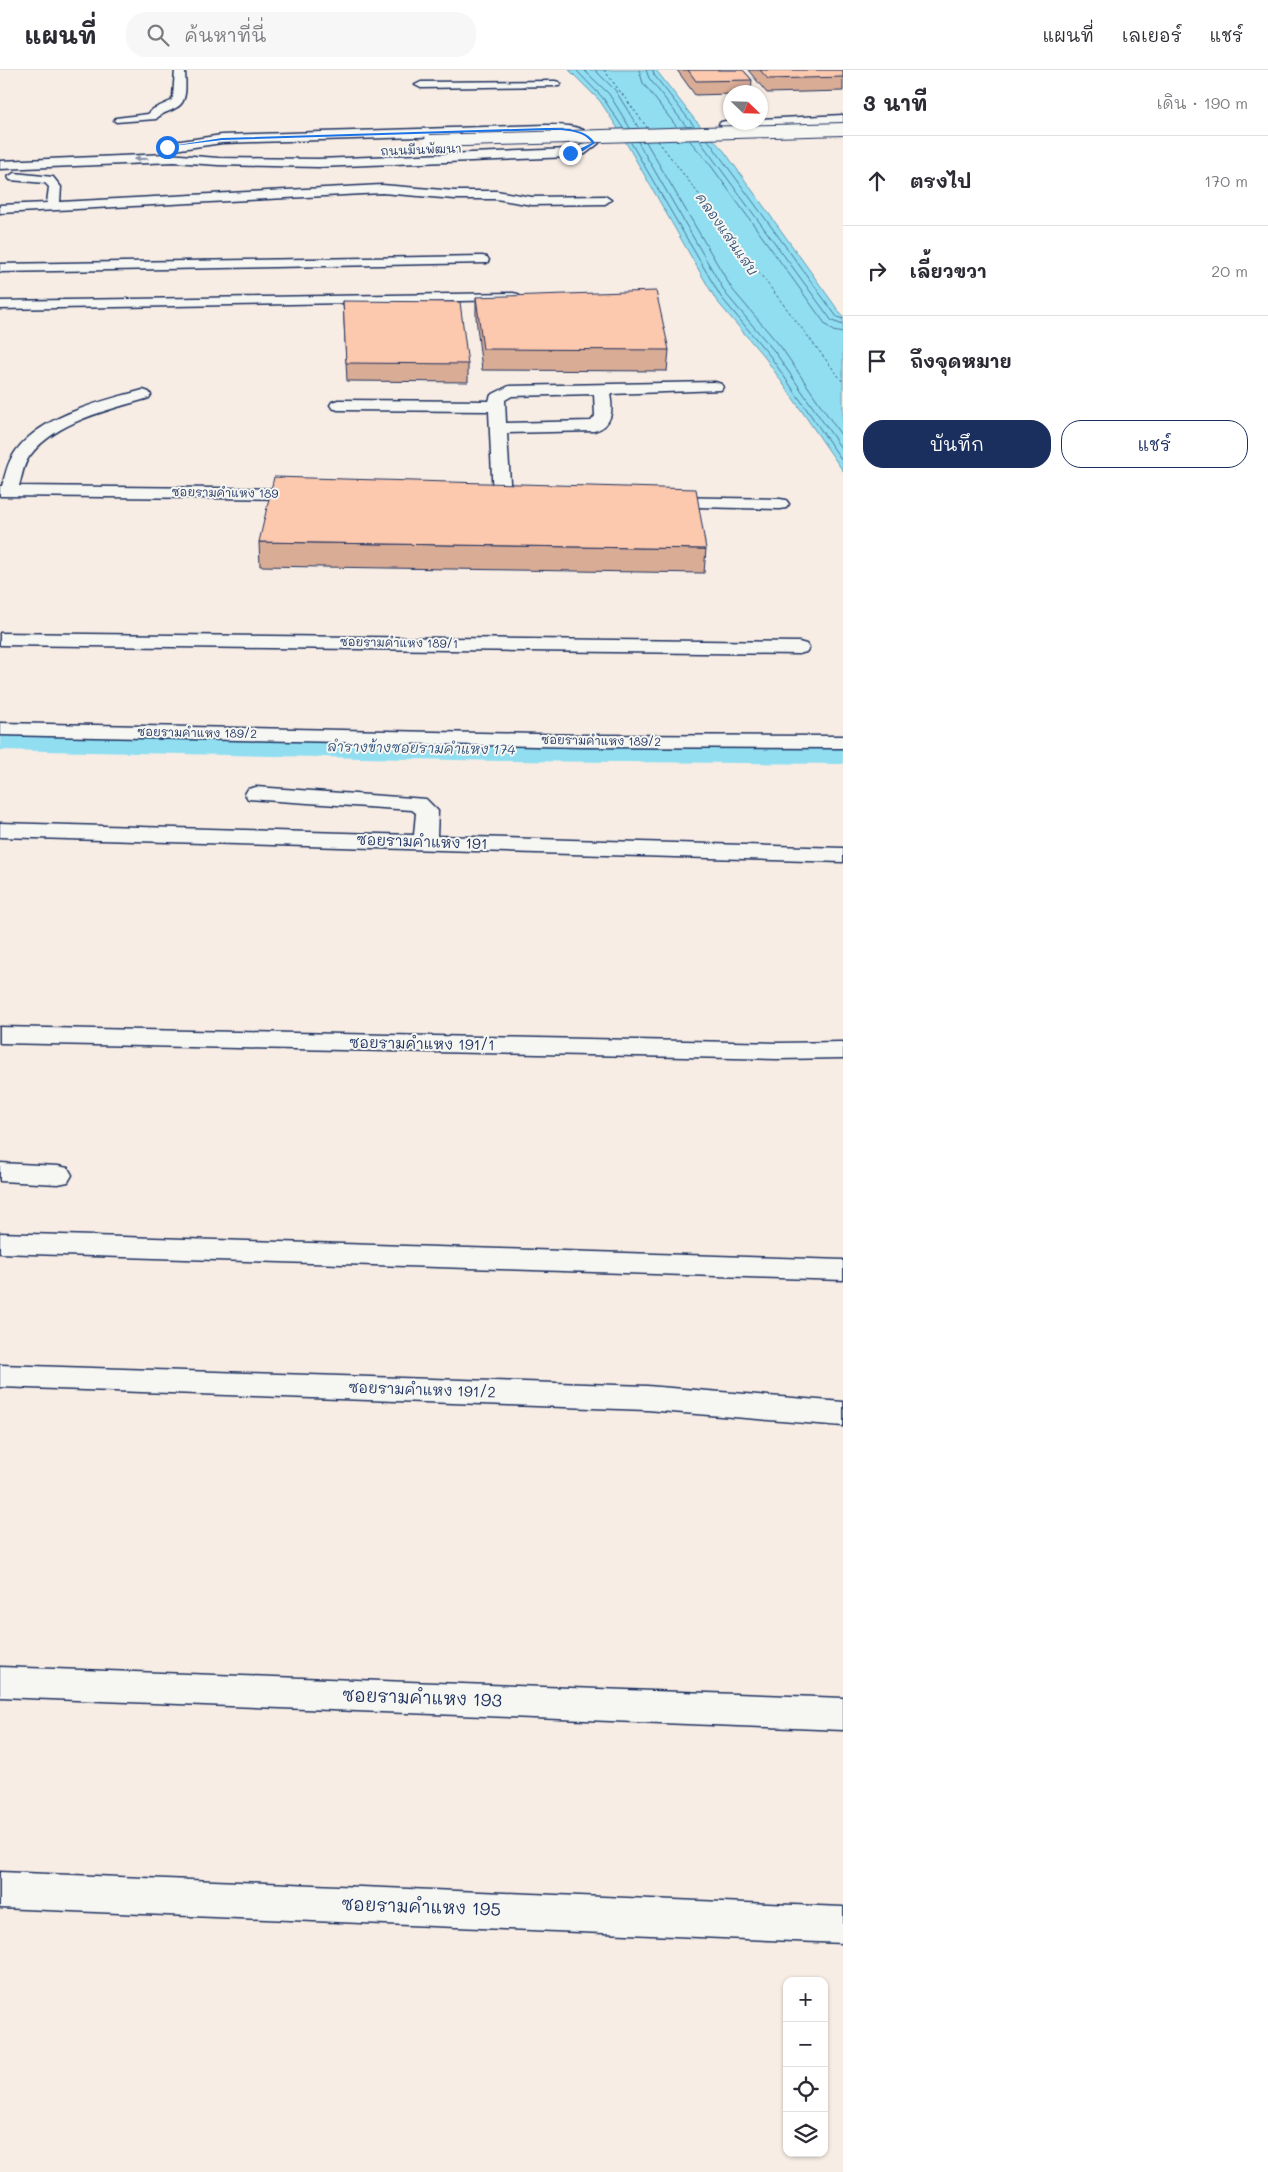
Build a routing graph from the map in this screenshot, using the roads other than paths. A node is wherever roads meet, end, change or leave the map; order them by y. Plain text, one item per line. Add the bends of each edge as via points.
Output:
1 (180, 70) edge
2 (417, 70) edge
3 (555, 84) dead end
4 (843, 119) edge
5 (120, 120) dead end
6 (768, 122) edge
7 (843, 129) edge
8 (843, 138) edge
9 (432, 145) junction
10 (167, 152) junction
11 (0, 154) edge
12 (0, 165) edge
13 (378, 174) dead end
14 (358, 175) dead end
15 (0, 177) edge
16 (605, 200) dead end
17 (53, 206) junction
18 (0, 209) edge
19 (482, 260) dead end
20 (0, 268) edge
21 (528, 296) edge
22 (0, 304) edge
23 (715, 387) dead end
24 (602, 389) junction
25 (143, 395) dead end
26 (338, 405) dead end
27 (497, 406) junction
28 (498, 428) junction
29 (4, 491) edge
30 (329, 495) edge
31 (483, 499) edge
32 (502, 499) junction
33 (522, 500) edge
34 (641, 502) edge
35 (780, 504) dead end
36 (0, 639) edge
37 (799, 648) dead end
38 (0, 729) edge
39 (843, 742) edge
40 (256, 794) dead end
41 (0, 830) edge
42 (426, 842) junction
43 (843, 855) edge
44 (0, 1035) edge
45 (843, 1050) edge
46 (0, 1172) edge
47 (58, 1175) dead end
48 (0, 1243) edge
49 (843, 1270) edge
50 (0, 1376) edge
51 (843, 1414) edge
52 (0, 1682) edge
53 (843, 1714) edge
54 (0, 1890) edge
55 (843, 1925) edge

1 - 5 street via 176,103 157,111 152,117
2 - 3 street via 421,89
4 - 6 street
7 - 9 street, ถนนมีนพัฒนา, bridge
8 - 9 street, ถนนมีนพัฒนา
9 - 10 street, ถนนมีนพัฒนา
10 - 10 street via 222,139 546,129 583,134 594,143 570,153 228,164
10 - 11 street, ถนนมีนพัฒนา
10 -> 12 street, ถนนมีนพัฒนา
13 - 14 street
15 - 17 street via 49,180 60,187
16 - 17 street via 532,201 496,195 382,189
17 - 18 street
19 - 20 street
21 - 22 street
23 - 24 street
24 - 27 street via 509,391 497,398
24 - 28 street via 604,418 594,426
25 - 29 street via 70,419 42,435 21,456
26 - 27 street
27 - 28 street
28 - 32 street
29 - 30 street, ซอยรามคำแหง 189
31 - 32 street
32 - 33 street
34 - 35 street
36 - 37 street, ซอยรามคำแหง 189/1
38 - 39 street, ซอยรามคำแหง 189/2 via 581,741
40 - 42 street via 418,804 427,811
41 - 42 street, ซอยรามคำแหง 191
42 - 43 street, ซอยรามคำแหง 191
44 - 45 street, ซอยรามคำแหง 191/1
46 - 47 street
48 - 49 street
50 - 51 street, ซอยรามคำแหง 191/2 via 647,1398
52 - 53 street, ซอยรามคำแหง 193
54 - 55 street, ซอยรามคำแหง 195

